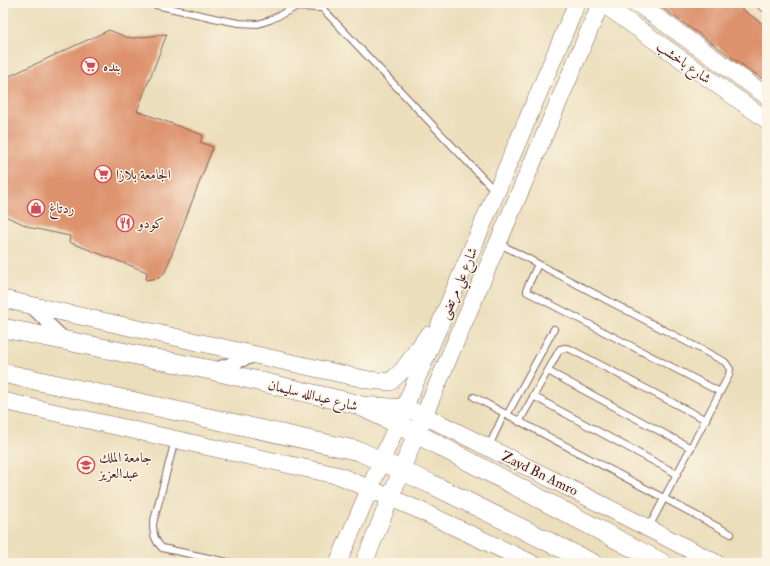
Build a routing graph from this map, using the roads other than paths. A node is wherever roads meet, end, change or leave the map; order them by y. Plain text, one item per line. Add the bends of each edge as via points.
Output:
1 (147, 3) edge
2 (577, 3) edge
3 (601, 3) edge
4 (637, 3) edge
5 (762, 3) edge
6 (324, 5) edge
7 (767, 6) edge
8 (767, 96) edge
9 (767, 120) edge
10 (496, 192) junction
11 (499, 243) junction
12 (538, 264) junction
13 (3, 299) edge
14 (30, 305) junction
15 (446, 310) junction
16 (3, 328) edge
17 (554, 329) dead end
18 (67, 341) junction
19 (256, 355) junction
20 (211, 370) junction
21 (548, 371) junction
22 (3, 373) edge
23 (720, 392) junction
24 (534, 396) junction
25 (474, 397) dead end
26 (3, 401) edge
27 (506, 415) junction
28 (401, 416) junction
29 (425, 416) junction
30 (706, 420) junction
31 (519, 422) junction
32 (416, 434) junction
33 (175, 439) junction
34 (488, 448) junction
35 (690, 448) junction
36 (382, 461) junction
37 (401, 470) junction
38 (677, 474) junction
39 (369, 490) junction
40 (390, 498) junction
41 (664, 498) junction
42 (648, 528) junction
43 (731, 534) dead end
44 (232, 563) edge
45 (338, 563) edge
46 (364, 563) edge
47 (531, 563) edge
48 (592, 563) edge
49 (662, 563) edge
50 (716, 563) edge

1 - 6 lane via 223,20 258,24 296,7
2 - 10 main road, شارع علي مرتضى
3 - 9 main road, شارع باخشب
3 - 11 main road, شارع علي مرتضى
4 - 8 main road, شارع باخشب
5 - 7 street
6 - 10 lane
10 - 15 main road, شارع علي مرتضى
11 - 12 lane
11 - 29 main road, شارع علي مرتضى
12 - 23 lane via 726,362 730,368 729,375
12 - 23 lane via 527,292
13 - 14 main road
14 - 18 street
14 - 19 main road
15 - 19 main road via 403,370 390,382 369,380
15 - 28 main road, شارع علي مرتضى
16 - 18 main road, شارع عبدالله سليمان
17 - 27 lane
18 - 20 main road, شارع عبدالله سليمان
19 - 20 street
20 - 28 main road, شارع عبدالله سليمان
21 - 24 lane
21 - 30 lane via 560,349 570,349
21 - 35 lane
22 - 36 main road via 352,449
23 - 30 lane
24 - 31 lane
24 - 38 lane
25 - 27 lane
26 - 33 main road
27 - 31 lane
27 - 34 lane
28 - 29 main road, Zayd Bn Amro
28 - 32 main road, شارع عبدالله سليمان
28 - 36 main road, شارع علي مرتضى
29 - 32 main road, شارع علي مرتضى
29 - 34 main road, Zayd Bn Amro
30 - 35 lane
31 - 41 lane
32 - 37 main road, شارع علي مرتضى
32 - 49 main road, شارع عبدالله سليمان
33 - 39 main road via 340,476
33 - 44 lane via 153,524 153,534 157,543 162,548
34 - 42 main road, Zayd Bn Amro
35 - 38 lane
36 - 37 main road
36 - 39 main road, شارع علي مرتضى
37 - 40 main road, شارع علي مرتضى
37 - 48 main road
38 - 41 lane
39 - 40 main road
39 - 45 main road, شارع علي مرتضى
40 - 46 main road, شارع علي مرتضى
40 - 47 main road
41 - 42 lane
41 - 43 lane
42 - 50 main road, Zayd Bn Amro

